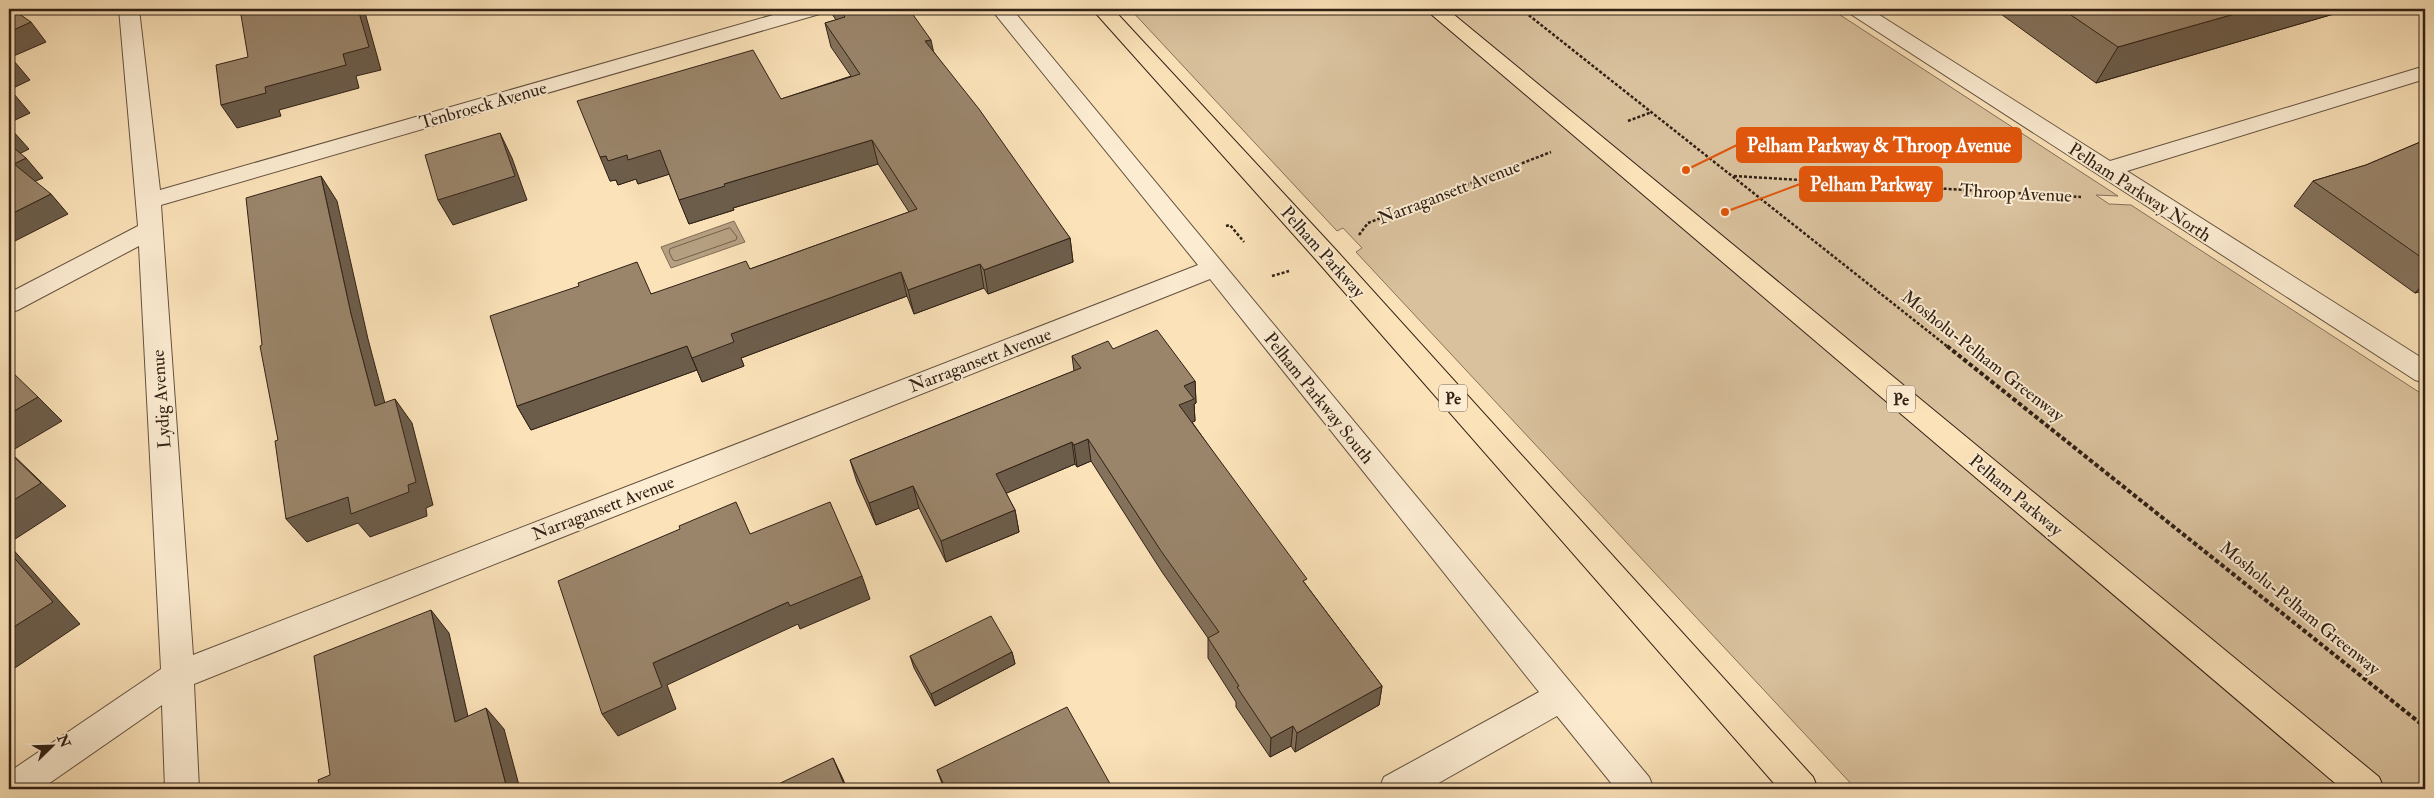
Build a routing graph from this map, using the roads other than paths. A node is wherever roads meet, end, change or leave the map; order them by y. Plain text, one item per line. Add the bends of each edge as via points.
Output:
1 (129, 9) edge
2 (816, 9) edge
3 (1001, 9) edge
4 (1102, 9) edge
5 (1435, 9) edge
6 (1856, 9) edge
7 (2425, 72) edge
8 (2106, 170) junction
9 (149, 201) junction
10 (149, 230) junction
11 (1214, 268) junction
12 (9, 304) edge
13 (2425, 373) edge
14 (178, 675) junction
15 (1561, 697) junction
16 (13, 789) edge
17 (182, 789) edge
18 (1396, 789) edge
19 (1637, 789) edge
20 (1801, 789) edge
21 (2367, 789) edge

1 - 9 street, Lydig Avenue
2 - 9 street, Tenbroeck Avenue
3 - 11 street, Pelham Parkway South
4 - 20 main road, Pelham Parkway / Pe via 1334,264
5 - 21 main road, Pelham Parkway / Pe
6 - 8 street, Pelham Parkway North
7 - 8 street
8 - 13 street, Pelham Parkway North
9 - 10 street, Lydig Avenue
10 - 12 street
10 - 14 street, Lydig Avenue
11 - 14 street, Narragansett Avenue
11 - 15 street, Pelham Parkway South
14 - 16 street, Narragansett Avenue
14 - 17 street, Lydig Avenue
15 - 18 street
15 - 19 street, Pelham Parkway South

